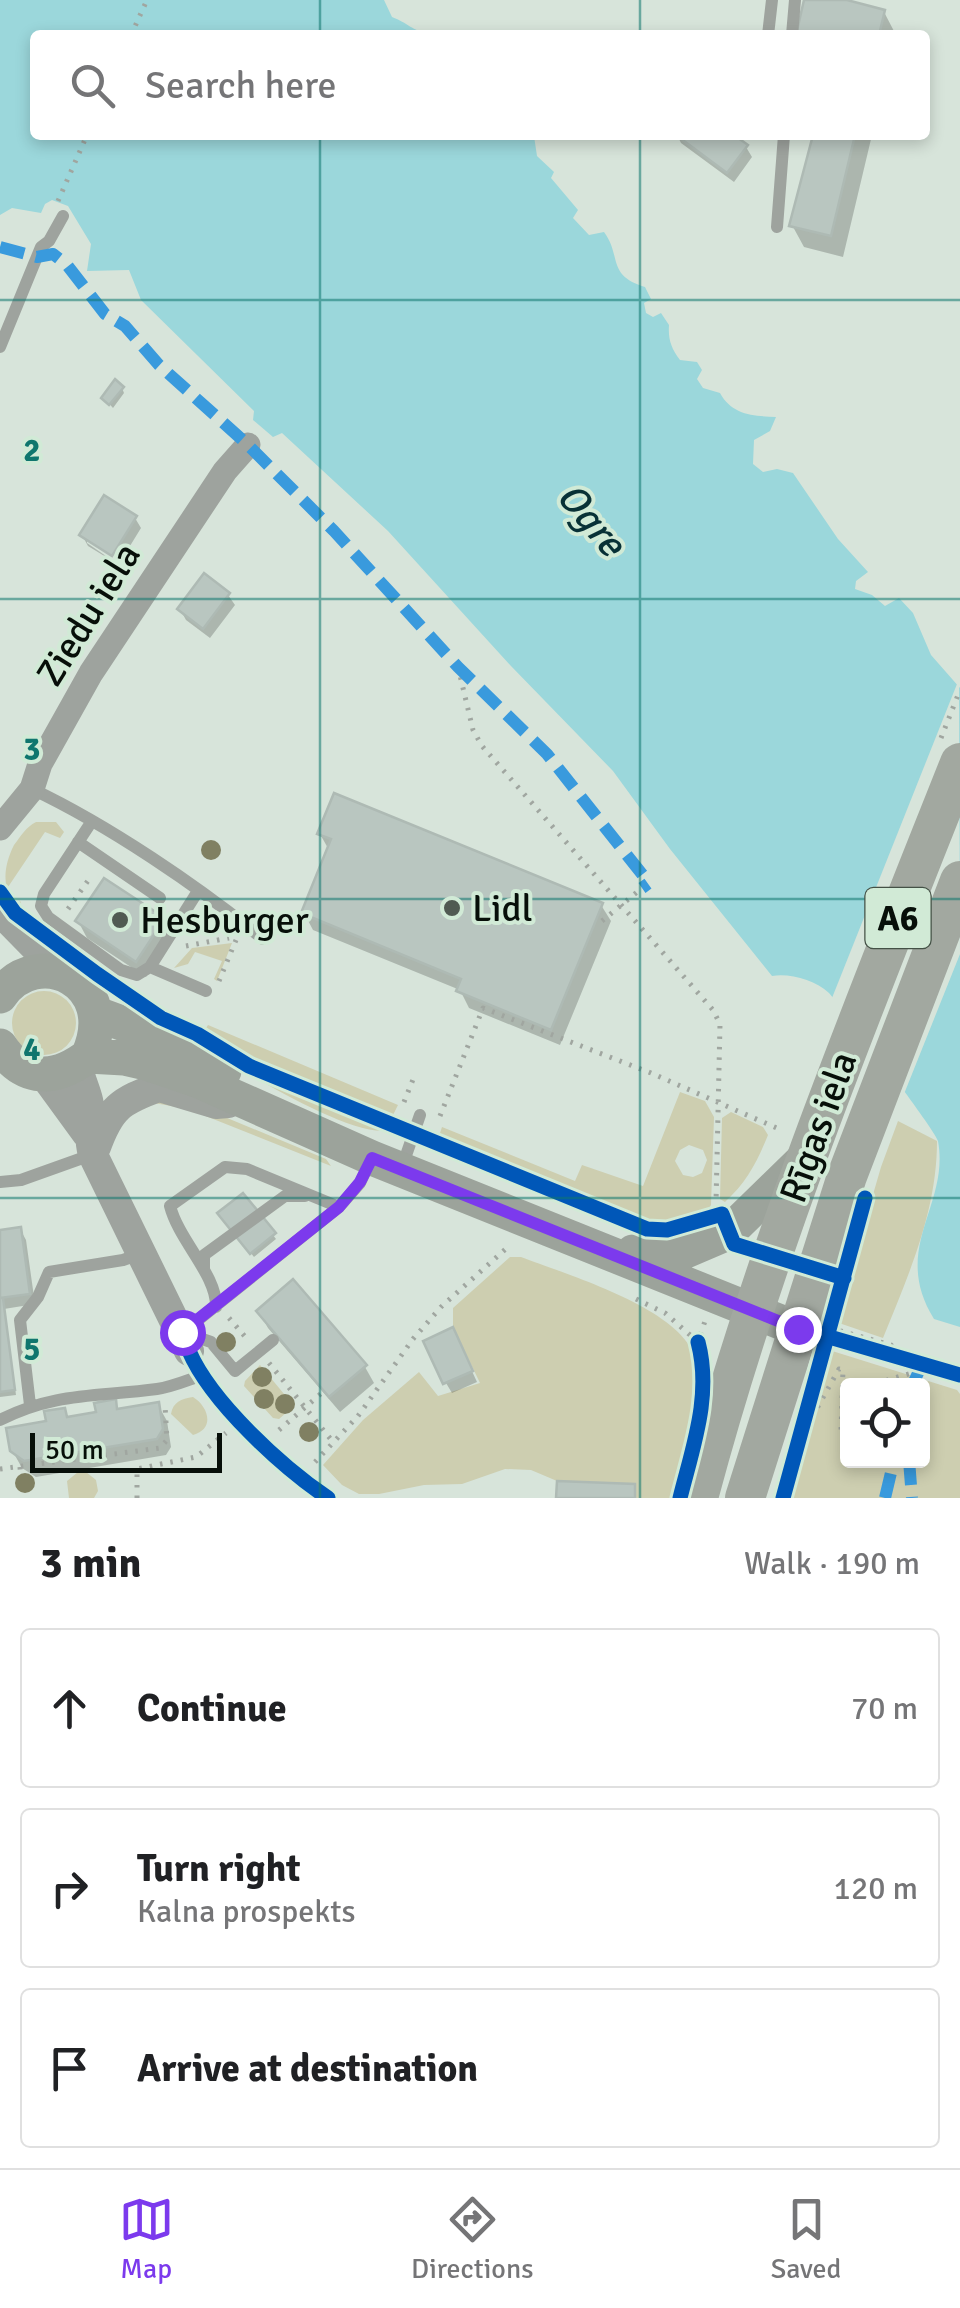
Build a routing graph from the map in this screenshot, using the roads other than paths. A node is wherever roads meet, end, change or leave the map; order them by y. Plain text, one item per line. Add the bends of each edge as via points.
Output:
1 (772, 0) edge
2 (795, 0) edge
3 (769, 30) edge
4 (792, 30) edge
5 (784, 140) edge
6 (59, 211) road end
7 (777, 228) dead end
8 (0, 347) edge
9 (248, 445) dead end
10 (960, 763) edge
11 (32, 788) junction
12 (92, 822) junction
13 (0, 828) edge
14 (78, 842) junction
15 (960, 881) edge
16 (198, 891) junction
17 (160, 898) dead end
18 (0, 916) edge
19 (263, 939) dead end
20 (150, 967) junction
21 (56, 972) junction
22 (2, 987) edge
23 (206, 991) dead end
24 (98, 1014) junction
25 (0, 1046) edge
26 (83, 1060) junction
27 (44, 1076) junction
28 (243, 1102) junction
29 (420, 1115) dead end
30 (793, 1143) junction
31 (90, 1144) junction
32 (386, 1164) junction
33 (0, 1182) edge
34 (313, 1196) junction
35 (339, 1207) junction
36 (598, 1248) junction
37 (140, 1254) junction
38 (204, 1272) junction
39 (217, 1306) junction
40 (752, 1311) junction
41 (813, 1328) junction
42 (273, 1340) dead end
43 (192, 1353) junction
44 (30, 1404) junction
45 (0, 1420) edge
46 (328, 1498) edge
47 (698, 1498) edge
48 (745, 1498) edge

1 - 3 lane
2 - 4 lane
5 - 7 lane
6 - 8 lane
9 - 11 street, Ziedu iela via 91,673
10 - 30 highway, Rīgas iela / A6 via 837,1073
11 - 12 lane
11 - 13 street, Ziedu iela
12 - 14 lane
12 - 16 lane
14 - 17 lane
14 - 20 lane via 41,906 122,970 137,975
15 - 41 highway, Rīgas iela / A6 via 877,1091
16 - 19 lane
16 - 20 lane
18 - 21 street
20 - 23 lane
21 - 22 main road via 34,972
21 - 24 main road via 76,981
24 - 26 main road via 96,1041
24 - 28 main road via 223,1071
25 - 27 main road via 9,1060
26 - 27 main road
26 - 28 main road via 146,1062
26 - 31 street
27 - 31 street
28 - 31 street via 216,1104 159,1087 120,1104
28 - 32 main road
29 - 32 lane via 413,1134
30 - 36 main road via 728,1233 674,1256
30 - 40 highway, Rīgas iela / A6
31 - 33 lane via 20,1180
31 - 37 street
32 - 35 lane
32 - 36 main road
34 - 35 lane
34 - 38 lane via 285,1196 204,1255
34 - 38 lane via 247,1168 225,1166 170,1206
35 - 39 lane
36 - 40 main road
37 - 43 street
37 - 44 lane via 48,1272 20,1320
38 - 39 lane
39 - 43 lane
40 - 41 main road
40 - 47 highway, Rīgas iela / A6
41 - 48 highway, Rīgas iela / A6
42 - 43 lane via 235,1370 211,1342
43 - 44 lane via 169,1386
43 - 46 street via 261,1445
44 - 45 lane

